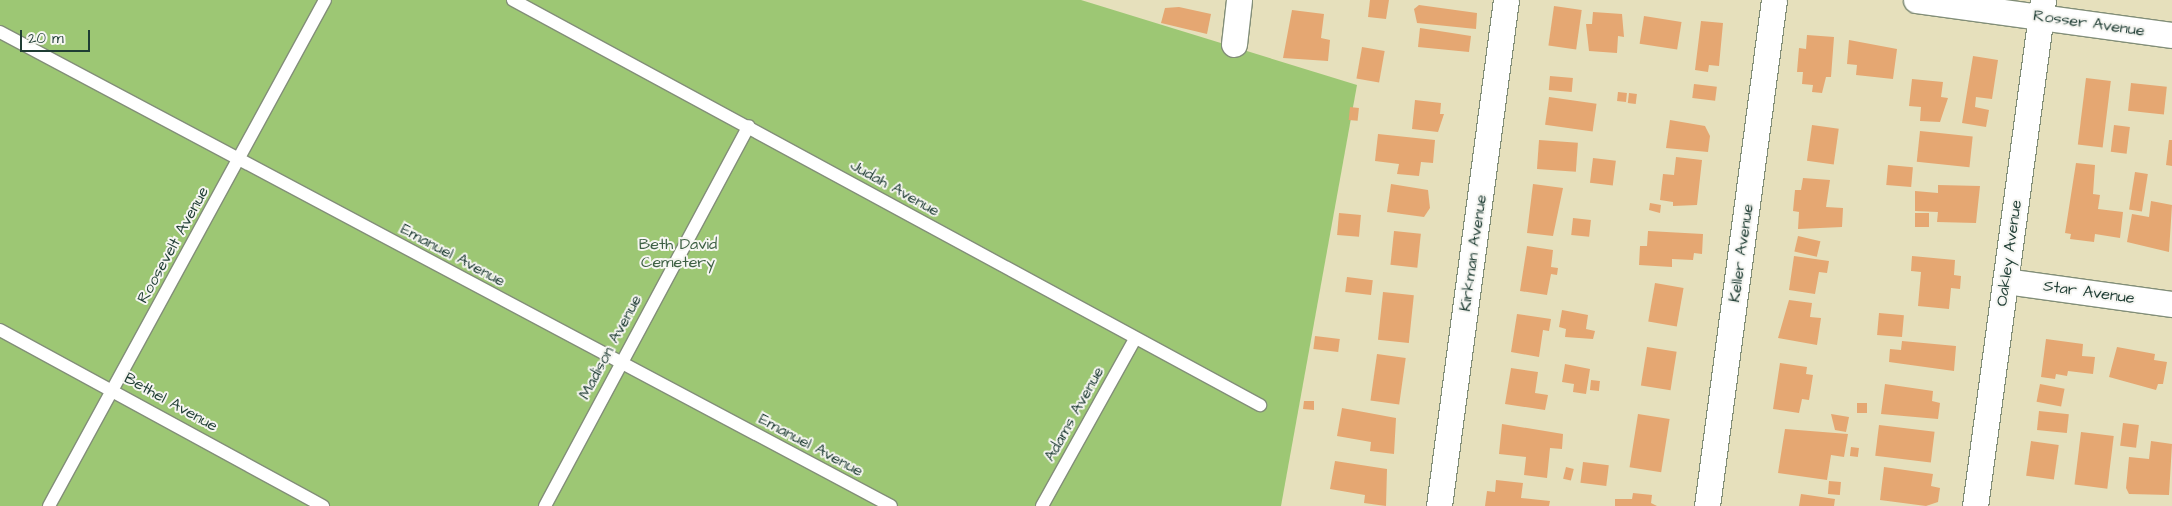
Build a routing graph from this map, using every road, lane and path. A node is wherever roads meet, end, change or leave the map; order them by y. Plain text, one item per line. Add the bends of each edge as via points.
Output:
1 (325, 0) edge
2 (513, 0) edge
3 (1239, 0) edge
4 (1506, 0) edge
5 (1774, 0) edge
6 (1916, 0) edge
7 (2042, 8) edge
8 (0, 32) edge
9 (2172, 35) edge
10 (1234, 44) dead end
11 (749, 126) junction
12 (238, 159) junction
13 (2006, 281) junction
14 (2172, 304) edge
15 (0, 330) edge
16 (1136, 339) junction
17 (620, 362) junction
18 (113, 388) junction
19 (1260, 405) dead end
20 (49, 506) edge
21 (323, 506) edge
22 (545, 506) edge
23 (891, 506) edge
24 (1042, 506) edge
25 (1439, 506) edge
26 (1707, 506) edge
27 (1975, 506) edge

1 - 12 lane, Roosevelt Avenue
2 - 11 lane, Judah Avenue
3 - 10 street
4 - 25 street, Kirkman Avenue
5 - 26 street, Keller Avenue
6 - 7 street, Rosser Avenue
7 - 9 street, Rosser Avenue
7 - 13 street, Oakley Avenue
8 - 12 lane, Emanuel Avenue
11 - 16 lane, Judah Avenue
11 - 17 lane, Madison Avenue
12 - 17 lane, Emanuel Avenue
12 - 18 lane, Roosevelt Avenue
13 - 14 street, Star Avenue
13 - 27 street, Oakley Avenue
15 - 18 lane, Bethel Avenue
16 - 19 lane, Judah Avenue
16 - 24 lane, Adams Avenue
17 - 22 lane, Madison Avenue
17 - 23 lane, Emanuel Avenue
18 - 20 lane, Roosevelt Avenue
18 - 21 lane, Bethel Avenue

